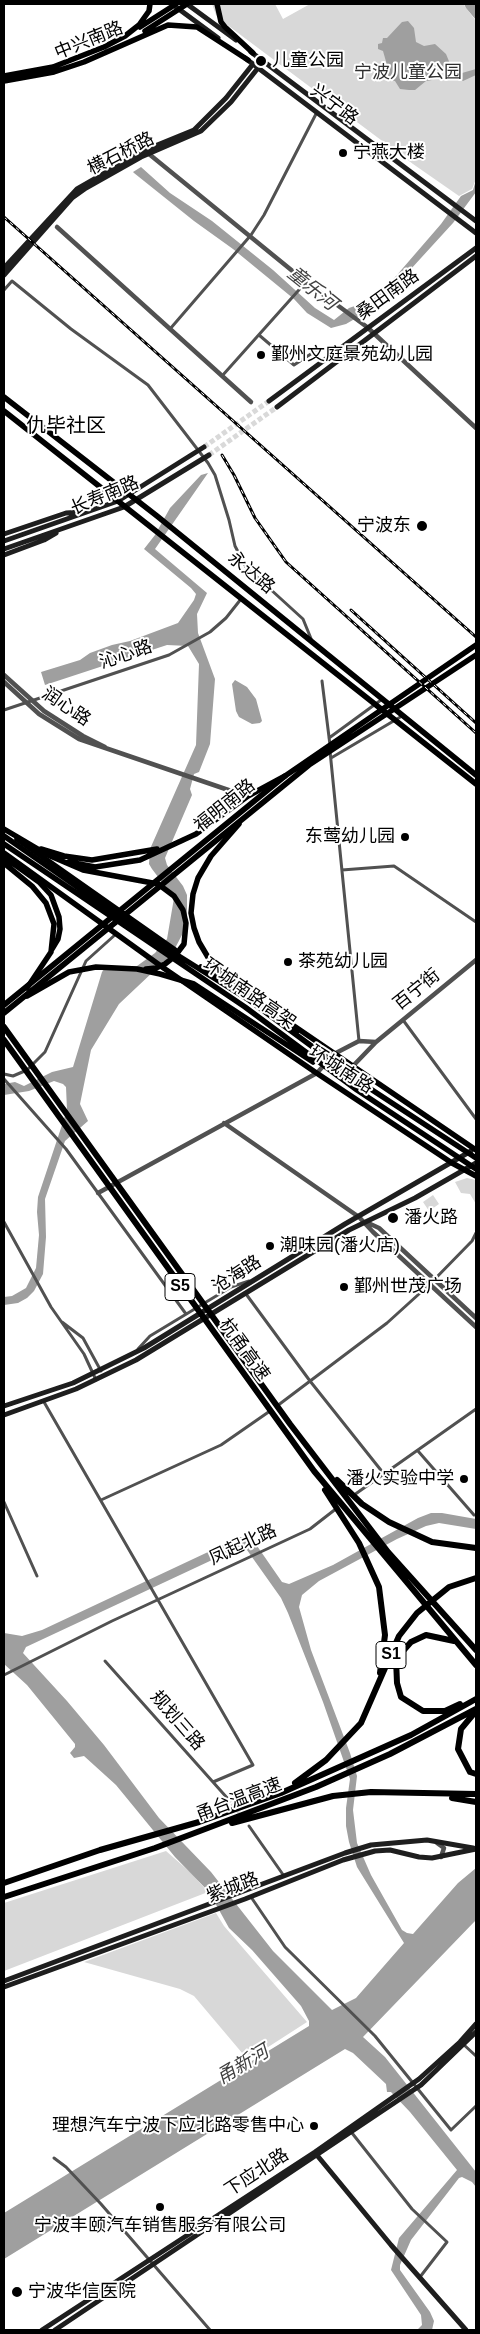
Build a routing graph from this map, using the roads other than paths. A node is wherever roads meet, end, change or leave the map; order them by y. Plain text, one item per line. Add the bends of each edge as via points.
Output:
1 (150, 4) edge
2 (187, 4) edge
3 (217, 4) edge
4 (175, 5) edge
5 (126, 39) junction
6 (253, 53) junction
7 (251, 62) junction
8 (258, 68) junction
9 (53, 69) junction
10 (4, 76) edge
11 (4, 81) edge
12 (317, 111) junction
13 (148, 154) junction
14 (476, 221) edge
15 (57, 227) dead end
16 (476, 233) edge
17 (251, 235) junction
18 (476, 248) edge
19 (476, 256) edge
20 (4, 268) edge
21 (4, 275) edge
22 (306, 282) junction
23 (4, 290) edge
24 (367, 327) junction
25 (169, 330) junction
26 (374, 334) junction
27 (259, 335) junction
28 (320, 348) dead end
29 (222, 376) junction
30 (4, 397) edge
31 (268, 401) tunnel mouth
32 (251, 402) dead end
33 (277, 407) tunnel mouth
34 (4, 411) edge
35 (476, 428) edge
36 (204, 448) tunnel mouth
37 (209, 455) tunnel mouth
38 (128, 494) junction
39 (136, 500) junction
40 (118, 501) junction
41 (124, 507) junction
42 (86, 512) junction
43 (63, 528) junction
44 (4, 534) edge
45 (4, 541) edge
46 (4, 548) edge
47 (4, 555) edge
48 (242, 598) junction
49 (313, 644) junction
50 (476, 645) edge
51 (476, 655) edge
52 (4, 674) edge
53 (322, 681) dead end
54 (4, 682) edge
55 (32, 701) junction
56 (379, 702) junction
57 (26, 703) junction
58 (4, 710) edge
59 (399, 718) junction
60 (329, 738) junction
61 (118, 754) junction
62 (331, 758) junction
63 (285, 776) junction
64 (476, 776) edge
65 (476, 784) edge
66 (242, 795) dead end
67 (239, 824) junction
68 (4, 829) edge
69 (4, 836) edge
70 (21, 842) junction
71 (4, 844) edge
72 (179, 844) junction
73 (4, 853) edge
74 (4, 857) edge
75 (56, 859) junction
76 (4, 863) edge
77 (342, 870) junction
78 (476, 922) edge
79 (116, 934) junction
80 (50, 952) junction
81 (476, 960) edge
82 (137, 969) junction
83 (27, 988) junction
84 (27, 996) junction
85 (4, 1005) edge
86 (4, 1013) edge
87 (403, 1020) junction
88 (4, 1027) edge
89 (4, 1040) edge
90 (359, 1041) junction
91 (376, 1042) junction
92 (334, 1054) junction
93 (352, 1066) junction
94 (317, 1073) junction
95 (4, 1074) edge
96 (4, 1080) edge
97 (363, 1084) junction
98 (356, 1090) junction
99 (476, 1118) edge
100 (224, 1123) junction
101 (475, 1149) edge
102 (476, 1158) edge
103 (452, 1163) junction
104 (476, 1163) edge
105 (476, 1169) edge
106 (465, 1170) junction
107 (476, 1176) edge
108 (98, 1193) junction
109 (359, 1217) junction
110 (4, 1222) edge
111 (365, 1222) junction
112 (476, 1234) edge
113 (259, 1277) junction
114 (435, 1279) junction
115 (430, 1284) junction
116 (246, 1294) junction
117 (186, 1314) junction
118 (476, 1318) edge
119 (59, 1320) junction
120 (476, 1326) edge
121 (136, 1352) junction
122 (100, 1370) junction
123 (93, 1373) junction
124 (103, 1376) junction
125 (96, 1380) junction
126 (310, 1381) junction
127 (44, 1402) junction
128 (4, 1406) edge
129 (476, 1410) edge
130 (4, 1415) edge
131 (418, 1450) junction
132 (323, 1467) junction
133 (314, 1471) junction
134 (384, 1474) junction
135 (101, 1500) junction
136 (4, 1502) edge
137 (474, 1515) dead end
138 (476, 1548) edge
139 (37, 1576) dead end
140 (476, 1578) edge
141 (159, 1601) junction
142 (454, 1641) junction
143 (476, 1650) edge
144 (105, 1660) dead end
145 (476, 1665) edge
146 (4, 1675) edge
147 (379, 1681) junction
148 (476, 1694) edge
149 (476, 1698) edge
150 (476, 1710) edge
151 (476, 1774) edge
152 (213, 1782) junction
153 (281, 1793) junction
154 (436, 1794) junction
155 (476, 1794) edge
156 (229, 1800) tunnel mouth
157 (476, 1802) edge
158 (249, 1826) dead end
159 (204, 1830) junction
160 (427, 1840) junction
161 (476, 1849) edge
162 (441, 1857) junction
163 (284, 1876) junction
164 (4, 1883) edge
165 (4, 1897) edge
166 (250, 1897) junction
167 (4, 1981) edge
168 (4, 1987) edge
169 (476, 2024) edge
170 (476, 2032) edge
171 (462, 2044) junction
172 (476, 2056) edge
173 (390, 2103) junction
174 (476, 2106) edge
175 (352, 2132) junction
176 (316, 2154) junction
177 (54, 2158) dead end
178 (152, 2263) junction
179 (420, 2278) junction
180 (42, 2330) edge
181 (55, 2330) edge
182 (210, 2330) edge
183 (466, 2330) edge

1 - 5 main road, 中兴南路 via 146,18
2 - 4 main road
2 - 6 main road, 兴宁路
3 - 6 main road via 221,22
4 - 5 main road
4 - 7 main road, 兴宁路
5 - 7 main road, 中兴南路 via 168,25 183,25 203,30
5 - 9 main road, 中兴南路 via 84,62
6 - 14 main road, 兴宁路
7 - 8 main road, 兴宁路
7 - 20 main road, 横石桥路 via 226,98 194,130 145,150 76,189
8 - 12 main road, 兴宁路
8 - 13 main road, 横石桥路 via 205,128
9 - 10 main road, 中兴南路
9 - 11 main road, 中兴南路
12 - 16 main road, 兴宁路
12 - 17 street via 264,216
13 - 17 street
13 - 21 main road, 横石桥路 via 72,198
15 - 25 street
17 - 22 street
17 - 25 street
18 - 24 main road, 桑田南路
19 - 26 main road, 桑田南路
22 - 24 street
22 - 27 street
23 - 49 street via 12,281 148,385 208,463 230,520 235,546 246,567 303,619
24 - 26 street
24 - 31 main road, 桑田南路
25 - 29 street
26 - 33 main road, 桑田南路
26 - 35 street
27 - 28 street via 294,365
27 - 29 street
29 - 32 street
30 - 38 main road, 永达路
34 - 40 main road, 永达路
36 - 38 main road, 长寿南路
37 - 39 main road, 长寿南路
38 - 39 main road, 永达路
38 - 40 main road, 长寿南路
39 - 41 main road, 长寿南路
39 - 49 main road, 永达路
40 - 41 main road, 永达路
40 - 42 main road, 长寿南路
41 - 43 main road, 长寿南路
41 - 48 main road, 永达路
42 - 44 main road via 66,513
42 - 45 main road, 长寿南路
43 - 46 main road, 长寿南路
43 - 47 main road via 44,540
48 - 55 street, 沁心路 via 210,632 169,655
48 - 56 main road, 永达路
49 - 56 main road, 永达路
50 - 63 main road, 福明南路
51 - 67 main road, 福明南路 via 309,765
52 - 55 street, 润心路
53 - 60 street
54 - 57 street, 润心路
55 - 57 street, 沁心路
55 - 61 street, 润心路 via 63,724
56 - 59 main road, 永达路
56 - 60 street
57 - 58 street, 沁心路
57 - 61 street, 润心路 via 79,739
59 - 62 street
59 - 64 main road, 永达路
59 - 65 main road, 永达路
60 - 62 street
61 - 66 street, 润心路
62 - 77 street
63 - 72 main road via 248,796
63 - 83 main road, 福明南路
67 - 84 main road, 福明南路
67 - 97 main road via 211,856 198,878 191,913 199,942 212,964 231,981
68 - 70 main road
68 - 75 main road
69 - 97 main road, 环城南路高架 via 158,943 249,1000
70 - 72 main road via 64,856 92,860
70 - 92 main road, 环城南路 via 159,940
71 - 98 main road, 环城南路高架 via 244,1007
72 - 75 main road via 140,860 113,865 95,866
73 - 79 main road
74 - 80 main road via 39,882 51,895 60,929
75 - 82 main road via 83,870 158,884 174,896 183,910 186,924 184,944 165,964
76 - 80 main road via 32,886 46,903 54,924
77 - 78 street via 394,866
77 - 90 street
79 - 94 main road, 环城南路
79 - 95 street via 86,961 45,1052 27,1070 14,1076
80 - 83 main road
81 - 87 street, 百宁街
82 - 84 main road via 96,967 69,972
82 - 98 main road via 194,984
83 - 85 main road, 福明南路
84 - 86 main road, 福明南路
87 - 91 street, 百宁街
87 - 99 street
88 - 132 highway, 杭甬高速 / S5
89 - 133 highway, 杭甬高速 / S5
90 - 91 street
90 - 92 street
91 - 93 street, 百宁街
92 - 93 main road, 环城南路
92 - 94 street
93 - 101 main road, 环城南路
94 - 100 street
94 - 103 main road, 环城南路
96 - 108 street via 58,1139
97 - 102 main road, 环城南路高架
98 - 105 main road, 环城南路高架
100 - 108 street
100 - 109 street
101 - 103 main road, 沧海路
103 - 106 main road, 环城南路
103 - 109 main road, 沧海路
104 - 106 main road, 沧海路
106 - 107 main road, 环城南路
106 - 111 main road, 沧海路
108 - 117 street
109 - 111 street
109 - 113 main road, 沧海路
110 - 119 street
111 - 114 street via 379,1228
111 - 115 street
111 - 116 main road, 沧海路
112 - 114 street
113 - 117 street via 232,1287
113 - 121 main road, 沧海路
114 - 115 street
114 - 118 street
115 - 120 street
115 - 126 street via 387,1323
116 - 124 main road, 沧海路 via 136,1360
116 - 126 street
117 - 121 street via 150,1336
119 - 122 street via 83,1338
119 - 123 street via 77,1342
121 - 122 main road, 沧海路
122 - 123 main road, 沧海路
122 - 124 street
123 - 125 street
123 - 128 main road, 沧海路
124 - 125 main road, 沧海路
125 - 127 main road, 沧海路
126 - 134 street
126 - 135 street via 221,1445
127 - 130 main road, 沧海路
127 - 135 street
129 - 131 street, 凤起北路
131 - 134 street, 凤起北路
131 - 137 street
132 - 138 highway via 362,1504 389,1522 432,1542
132 - 143 highway, 杭甬高速 / S5 via 388,1552
133 - 142 highway, 杭甬高速 / S5
133 - 147 highway via 359,1543 379,1587 385,1635
134 - 141 street, 凤起北路 via 310,1528
135 - 141 street
136 - 139 street
140 - 147 highway, S1 via 449,1587 417,1613 399,1636
141 - 146 street, 凤起北路
141 - 152 street via 253,1765
142 - 145 highway, 杭甬高速 / S5
142 - 148 highway via 426,1635 411,1642 396,1659 396,1683 401,1697 423,1711 445,1711
144 - 152 street, 规划三路
147 - 153 highway, S1 via 361,1723 336,1750
149 - 153 highway, 甬台温高速 via 411,1735
150 - 151 highway via 461,1729 458,1750 470,1772
150 - 159 highway, 甬台温高速 via 359,1768
152 - 156 street, 规划三路
153 - 164 highway, 甬台温高速 / S1
154 - 155 highway
154 - 157 highway
154 - 159 highway via 342,1795
158 - 163 street
159 - 165 highway, 甬台温高速
160 - 161 main road, 紫城路
160 - 162 street via 442,1846
160 - 163 main road, 紫城路 via 371,1845
161 - 162 main road, 紫城路
162 - 166 main road, 紫城路 via 425,1858 375,1850
163 - 167 main road, 紫城路
166 - 168 main road, 紫城路
166 - 174 street via 285,1946 372,2034 451,2130
169 - 171 main road, 下应北路
170 - 171 main road, 下应北路
171 - 172 street
171 - 173 main road, 下应北路 via 419,2083
173 - 175 main road, 下应北路
173 - 176 main road, 下应北路
175 - 176 main road, 下应北路
175 - 179 street via 418,2215 447,2242
176 - 178 main road, 下应北路
176 - 179 main road
177 - 178 street via 66,2167
178 - 180 main road, 下应北路
178 - 181 main road, 下应北路
178 - 182 street
179 - 183 main road

